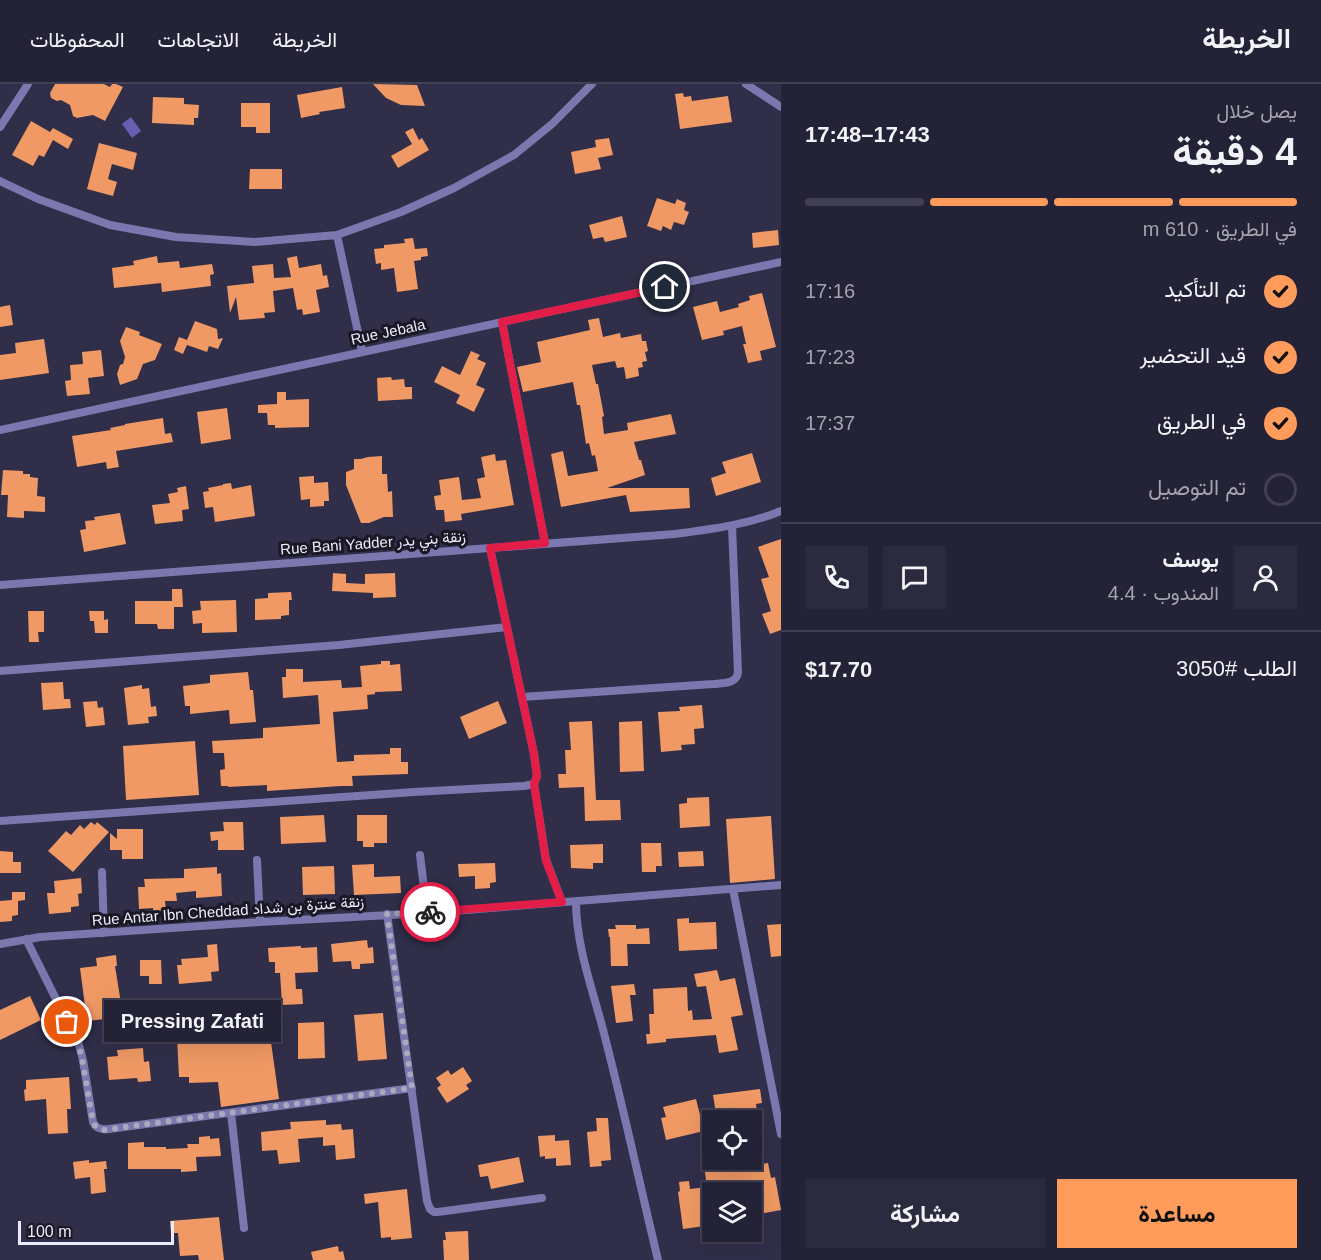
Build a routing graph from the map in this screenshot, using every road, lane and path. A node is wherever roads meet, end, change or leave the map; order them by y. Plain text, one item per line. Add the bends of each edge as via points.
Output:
1 (28, 84) edge
2 (592, 84) edge
3 (746, 84) edge
4 (781, 107) edge
5 (0, 127) edge
6 (0, 181) edge
7 (337, 235) junction
8 (781, 262) edge
9 (502, 322) junction
10 (362, 351) junction
11 (0, 430) edge
12 (781, 511) edge
13 (732, 526) junction
14 (545, 543) junction
15 (490, 548) junction
16 (0, 585) edge
17 (507, 627) junction
18 (0, 671) edge
19 (522, 697) junction
20 (534, 784) junction
21 (0, 820) edge
22 (420, 855) dead end
23 (257, 860) dead end
24 (102, 872) dead end
25 (781, 885) edge
26 (733, 889) junction
27 (576, 901) junction
28 (562, 902) junction
29 (426, 913) junction
30 (387, 914) junction
31 (260, 922) junction
32 (104, 933) junction
33 (26, 939) junction
34 (0, 944) edge
35 (412, 1088) junction
36 (231, 1113) junction
37 (781, 1134) edge
38 (542, 1197) dead end
39 (244, 1228) dead end
40 (658, 1260) edge

1 - 5 street
2 - 7 street via 552,124 506,160 401,212
3 - 4 street
6 - 7 street via 110,225 176,237 255,242
7 - 10 street
8 - 9 street, Rue Jebala
9 - 10 street, Rue Jebala
9 - 14 street
10 - 11 street, Rue Jebala
12 - 13 street, Rue Bani Yadder زنقة بني يدر
13 - 14 street, Rue Bani Yadder زنقة بني يدر
13 - 19 street via 736,680
14 - 15 street, Rue Bani Yadder زنقة بني يدر
15 - 16 street, Rue Bani Yadder زنقة بني يدر
15 - 17 street
17 - 18 street via 339,645
17 - 19 street
19 - 20 street via 536,764
20 - 21 street
20 - 28 street via 546,861
22 - 29 street
23 - 31 street
24 - 32 street
25 - 26 street, Rue Antar Ibn Cheddad زنقة عنترة بن شداد
26 - 27 street, Rue Antar Ibn Cheddad زنقة عنترة بن شداد
26 - 37 street
27 - 28 street, Rue Antar Ibn Cheddad زنقة عنترة بن شداد
27 - 40 street via 586,973
28 - 29 street, Rue Antar Ibn Cheddad زنقة عنترة بن شداد
29 - 30 street, Rue Antar Ibn Cheddad زنقة عنترة بن شداد
30 - 31 street, Rue Antar Ibn Cheddad زنقة عنترة بن شداد
30 - 35 street
31 - 32 street, Rue Antar Ibn Cheddad زنقة عنترة بن شداد
32 - 33 street, Rue Antar Ibn Cheddad زنقة عنترة بن شداد
33 - 34 street, Rue Antar Ibn Cheddad زنقة عنترة بن شداد
33 - 36 street via 79,1045 96,1127 104,1130
35 - 36 street
35 - 38 street via 431,1210
36 - 39 street

